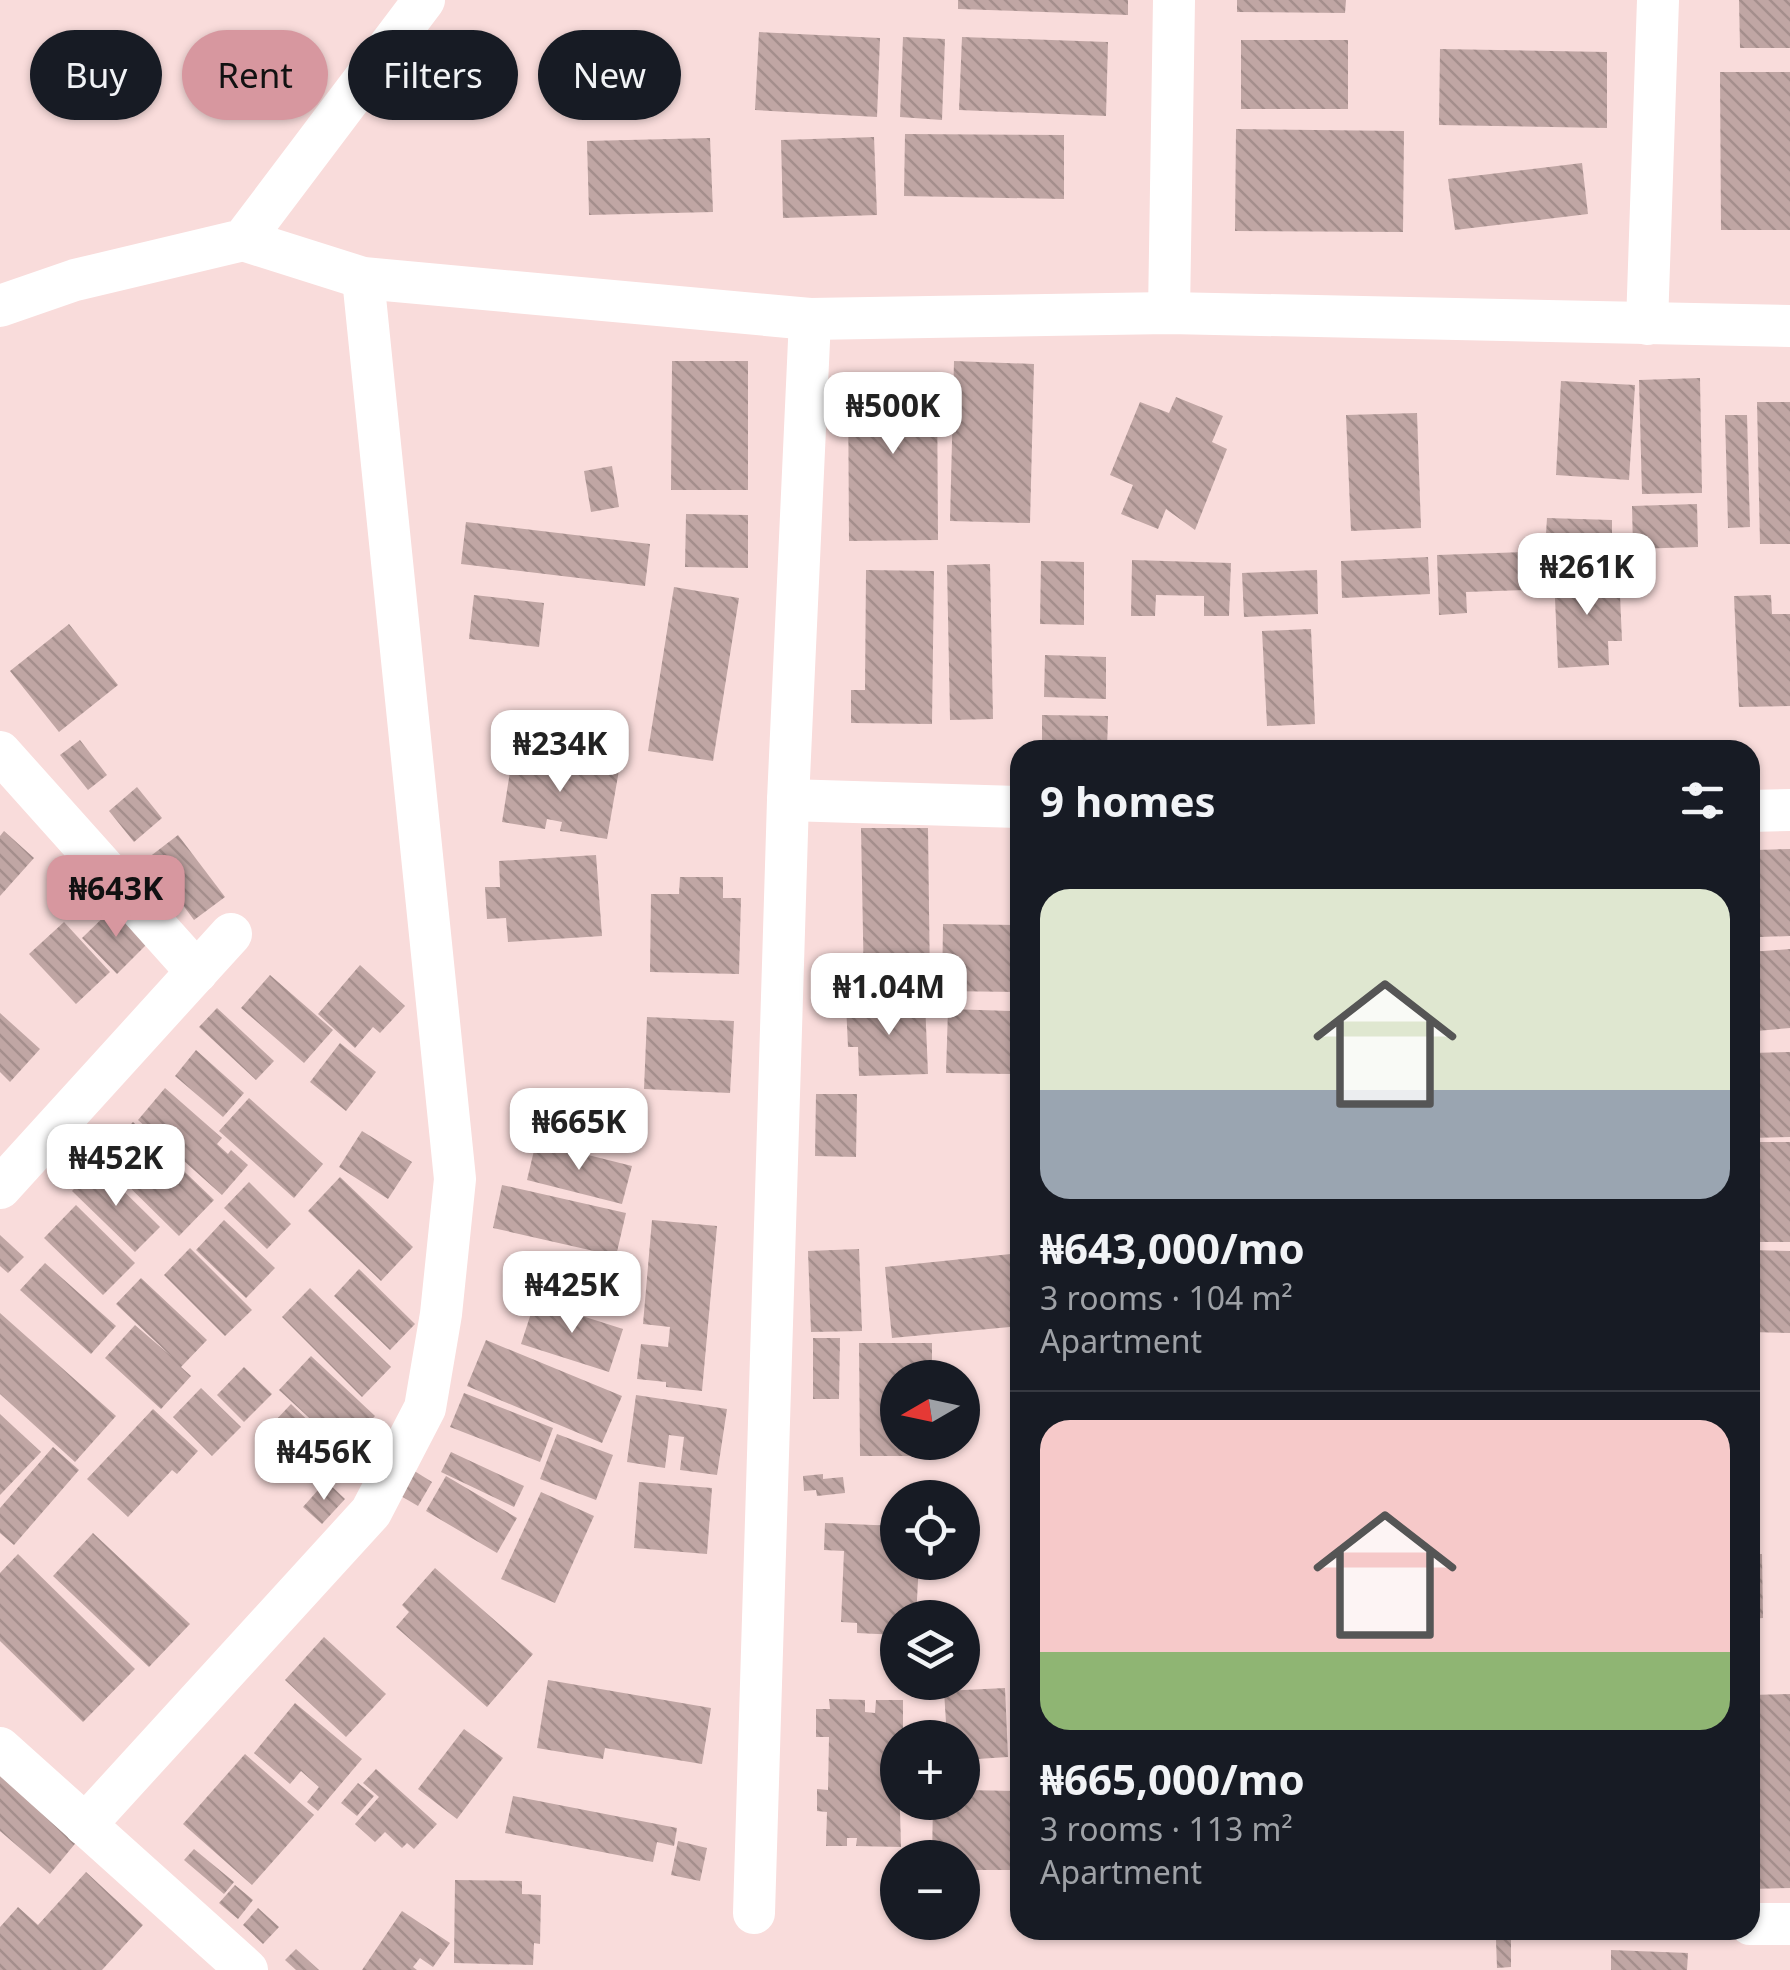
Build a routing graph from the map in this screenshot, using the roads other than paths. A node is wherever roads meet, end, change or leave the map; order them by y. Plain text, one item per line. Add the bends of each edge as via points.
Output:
1 (424, 0) edge
2 (1174, 0) edge
3 (1658, 0) edge
4 (243, 240) junction
5 (363, 278) junction
6 (0, 306) edge
7 (1170, 314) junction
8 (810, 319) junction
9 (1647, 324) junction
10 (1790, 326) edge
11 (0, 752) edge
12 (788, 800) junction
13 (1010, 807) edge
14 (1760, 810) edge
15 (1790, 810) edge
16 (231, 934) dead end
17 (197, 972) junction
18 (0, 1188) edge
19 (0, 1748) edge
20 (85, 1825) junction
21 (754, 1914) dead end
22 (1760, 1924) edge
23 (1790, 1924) edge
24 (247, 1970) edge

1 - 4 street
2 - 7 street
3 - 9 street
4 - 5 street
4 - 6 street via 76,280
5 - 8 street
5 - 20 street via 454,1179 425,1408 371,1512
7 - 8 street
7 - 9 street
8 - 12 street
9 - 10 street
11 - 17 street
12 - 13 street
12 - 21 street
14 - 15 street
16 - 17 street
17 - 18 street
19 - 20 street
20 - 24 street
22 - 23 street

